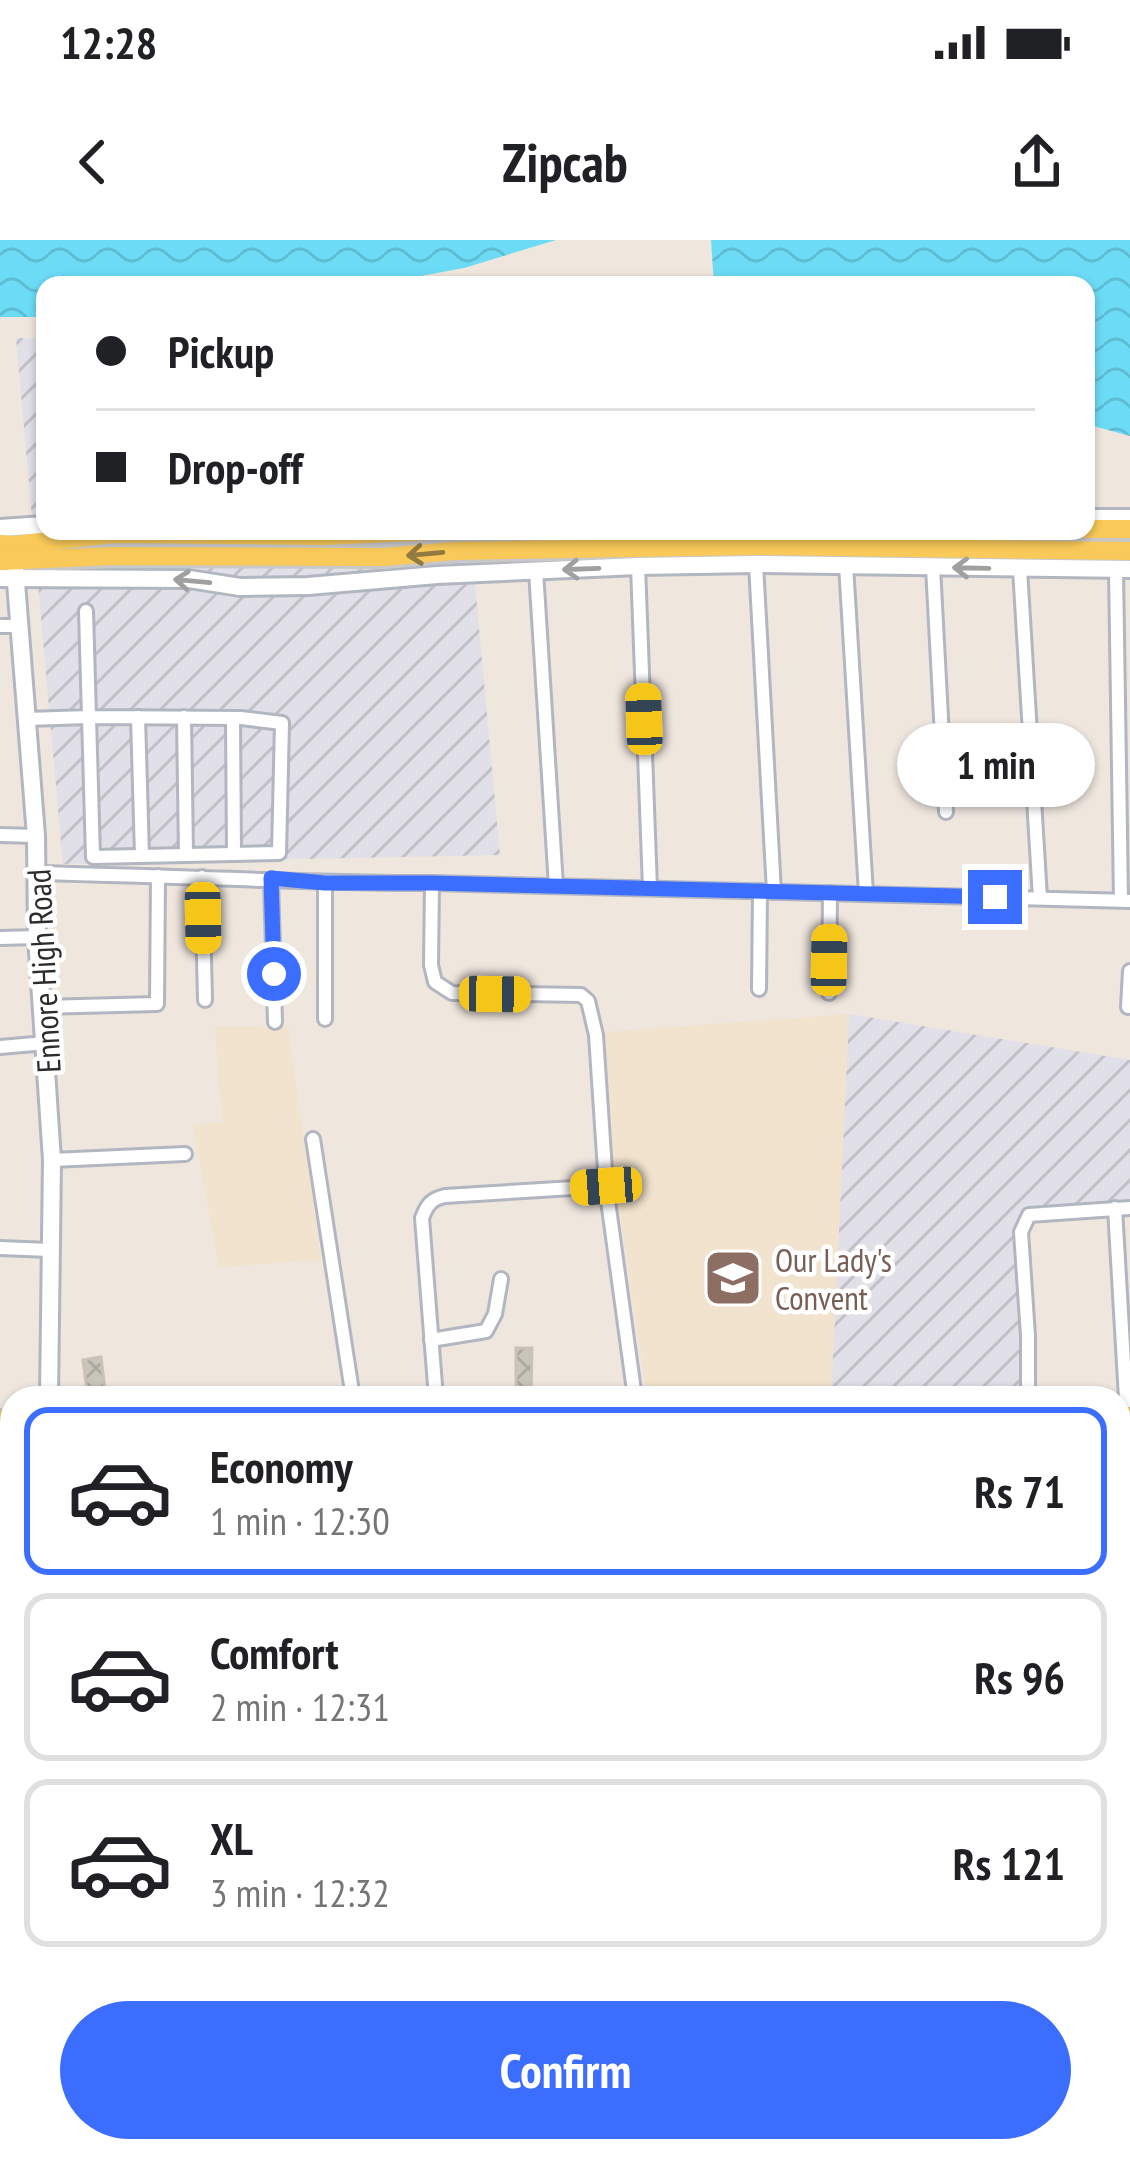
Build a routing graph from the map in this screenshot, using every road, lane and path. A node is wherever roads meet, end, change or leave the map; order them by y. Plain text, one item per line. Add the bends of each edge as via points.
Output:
1 (1095, 518) edge
2 (1130, 518) edge
3 (1095, 529) edge
4 (1130, 529) edge
5 (36, 530) edge
6 (67, 540) edge
7 (5, 548) edge
8 (1130, 551) edge
9 (757, 564) junction
10 (846, 565) junction
11 (638, 566) junction
12 (932, 567) junction
13 (1020, 569) junction
14 (1123, 569) edge
15 (536, 571) junction
16 (86, 610) dead end
17 (9, 626) edge
18 (89, 716) junction
19 (137, 717) junction
20 (184, 717) junction
21 (233, 718) junction
22 (26, 719) junction
23 (946, 812) dead end
24 (0, 835) edge
25 (36, 836) junction
26 (234, 854) junction
27 (186, 855) junction
28 (142, 856) junction
29 (38, 873) junction
30 (158, 876) junction
31 (202, 877) junction
32 (271, 878) junction
33 (325, 883) junction
34 (432, 883) junction
35 (556, 886) junction
36 (650, 888) junction
37 (767, 891) junction
38 (830, 893) junction
39 (866, 894) junction
40 (1040, 898) junction
41 (1125, 900) edge
42 (0, 938) edge
43 (37, 938) junction
44 (1130, 971) edge
45 (759, 989) dead end
46 (829, 993) dead end
47 (205, 1000) dead end
48 (41, 1007) junction
49 (1128, 1007) edge
50 (325, 1019) dead end
51 (275, 1022) dead end
52 (46, 1043) junction
53 (0, 1047) edge
54 (313, 1139) dead end
55 (185, 1154) dead end
56 (52, 1160) junction
57 (606, 1186) junction
58 (1123, 1208) edge
59 (0, 1247) edge
60 (50, 1250) junction
61 (501, 1279) dead end
62 (431, 1340) junction
63 (49, 1386) edge
64 (351, 1386) edge
65 (435, 1386) edge
66 (633, 1386) edge
67 (1028, 1386) edge
68 (1126, 1386) edge

1 - 2 street
3 - 4 main road
5 - 7 street
6 - 7 main road
8 -> 7 main road via 755,546 364,557
15 -> 7 street via 240,587
7 - 17 street, Ennore High Road
9 - 10 street
9 - 11 street
9 - 37 street
10 - 12 street
10 - 39 street
11 -> 15 street
11 - 36 street
13 -> 12 street
12 - 23 street
13 - 14 street
13 - 40 street
14 - 41 street
15 - 35 street
16 - 18 street
17 - 22 street, Ennore High Road
18 - 19 street
18 - 22 street
18 - 28 street via 93,857
19 - 20 street
19 - 28 street
20 - 21 street
20 - 27 street
21 - 26 street
21 - 26 street via 282,722 279,853
22 - 25 street, Ennore High Road
24 - 25 street
25 - 29 street, Ennore High Road
26 - 27 street
27 - 28 street
29 - 30 street
29 - 43 street, Ennore High Road
30 - 31 street
30 - 48 street via 157,1004
31 - 32 street
31 - 47 street
32 - 33 street
32 - 51 street
33 - 34 street
33 - 50 street
34 - 35 street
34 - 57 street via 431,964 443,989 589,1001
35 - 36 street
36 - 37 street
37 - 38 street
37 - 45 street
38 - 39 street
38 - 46 street
39 - 40 street
40 - 41 street
42 - 43 street
43 - 48 street, Ennore High Road
44 - 49 street
48 - 52 street, Ennore High Road
52 - 53 street
52 - 56 street, Ennore High Road
54 - 64 street
55 - 56 street
56 - 60 street, Ennore High Road
57 - 62 street via 433,1199 422,1218
57 - 66 street
58 - 67 street via 1029,1215 1021,1232
58 - 68 street
59 - 60 street
60 - 63 street, Ennore High Road
61 - 62 street via 486,1330
62 - 65 street

